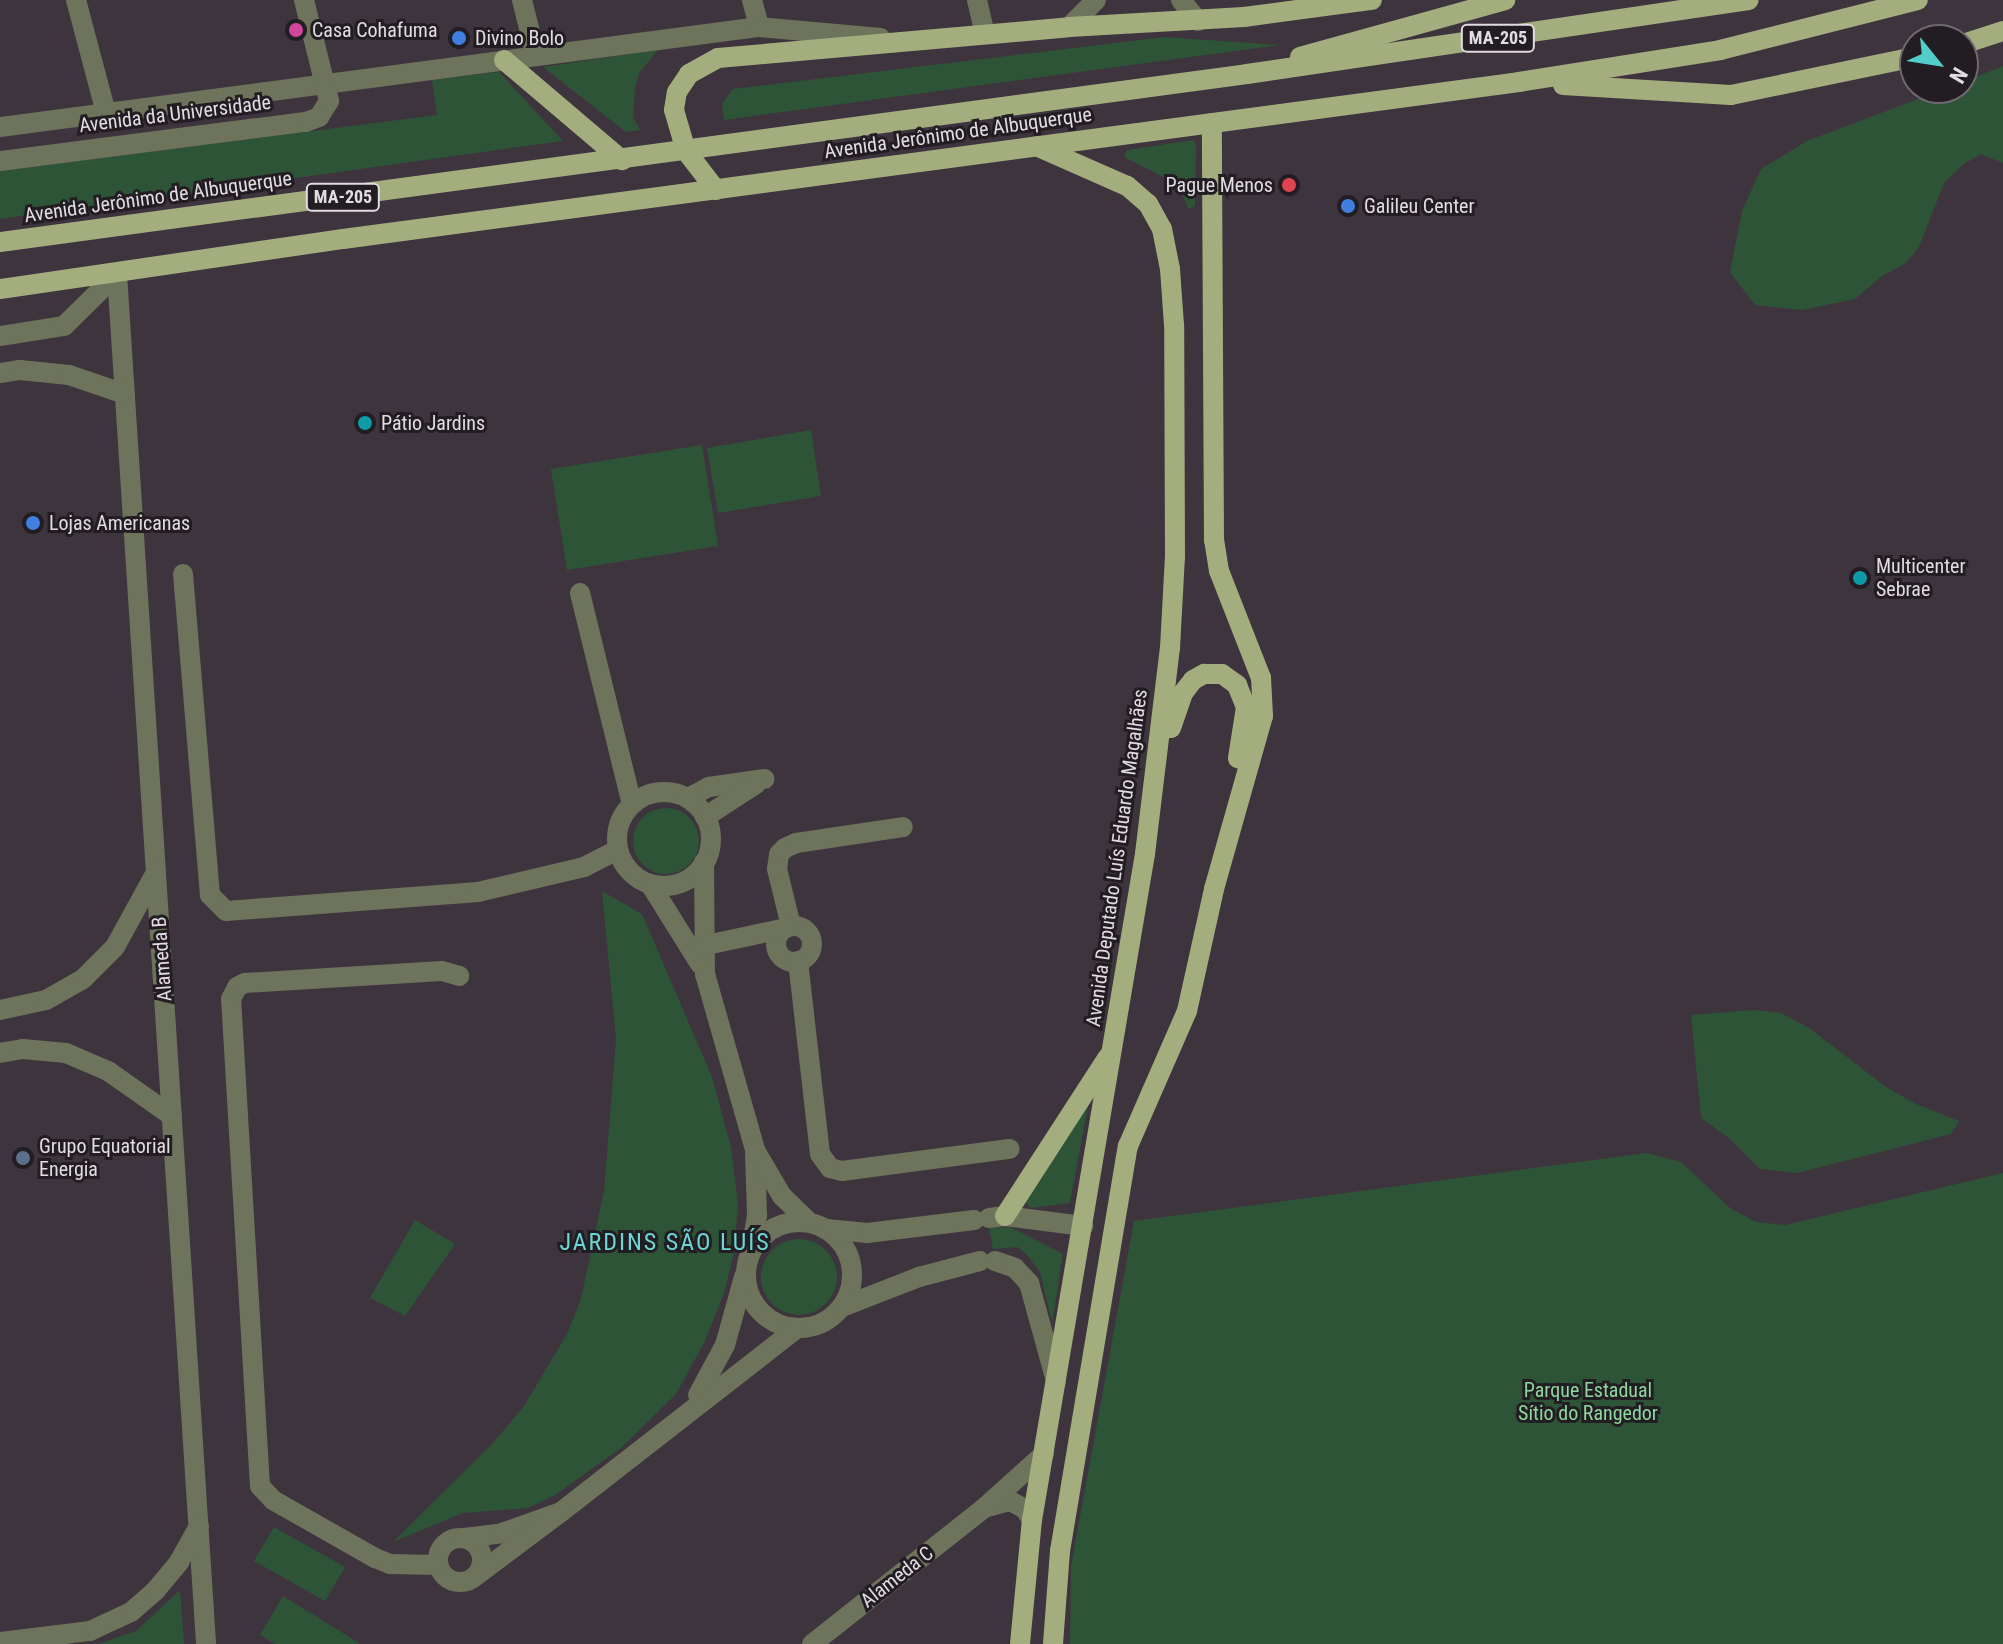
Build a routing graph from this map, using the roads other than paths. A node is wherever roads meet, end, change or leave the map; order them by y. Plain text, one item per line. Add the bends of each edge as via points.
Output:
1 (76, 0) edge
2 (304, 0) edge
3 (522, 0) edge
4 (752, 0) edge
5 (977, 0) edge
6 (1096, 0) edge
7 (1181, 0) edge
8 (1372, 0) edge
9 (1749, 0) edge
10 (1918, 0) edge
11 (1493, 1) edge
12 (1198, 21) junction
13 (759, 27) junction
14 (1069, 27) junction
15 (2003, 31) edge
16 (985, 34) junction
17 (1979, 39) edge
18 (909, 41) junction
19 (536, 56) junction
20 (504, 60) junction
21 (1899, 60) edge
22 (1247, 74) junction
23 (1519, 82) junction
24 (326, 84) junction
25 (106, 113) junction
26 (1212, 123) junction
27 (0, 127) edge
28 (1036, 146) junction
29 (686, 151) junction
30 (622, 160) junction
31 (0, 161) edge
32 (716, 190) junction
33 (0, 242) edge
34 (117, 274) junction
35 (0, 289) edge
36 (0, 336) edge
37 (0, 373) edge
38 (125, 394) junction
39 (183, 574) dead end
40 (580, 593) dead end
41 (688, 798) junction
42 (632, 804) junction
43 (705, 817) junction
44 (903, 827) dead end
45 (618, 850) junction
46 (1145, 854) junction
47 (704, 862) junction
48 (156, 872) junction
49 (650, 884) junction
50 (788, 927) junction
51 (702, 946) junction
52 (705, 974) junction
53 (459, 976) dead end
54 (0, 1010) edge
55 (1187, 1011) junction
56 (1113, 1051) junction
57 (0, 1053) edge
58 (172, 1116) junction
59 (1010, 1149) dead end
60 (755, 1150) junction
61 (989, 1218) junction
62 (818, 1225) junction
63 (1083, 1226) junction
64 (748, 1260) junction
65 (842, 1307) junction
66 (796, 1329) junction
67 (1056, 1382) junction
68 (683, 1414) junction
69 (1044, 1454) junction
70 (983, 1509) junction
71 (561, 1512) junction
72 (1032, 1520) junction
73 (199, 1526) junction
74 (464, 1538) junction
75 (438, 1565) junction
76 (473, 1578) junction
77 (0, 1642) edge
78 (206, 1644) edge
79 (812, 1644) edge
80 (1020, 1644) edge
81 (1053, 1644) edge

1 - 25 street
2 - 24 street
3 - 19 street
4 - 13 street
5 - 16 street
6 - 14 street
7 - 12 street
8 - 12 main road, Avenida da Universidade
9 - 22 main road, Avenida Jerônimo de Albuquerque / MA-205
10 - 23 main road, Avenida Jerônimo de Albuquerque / MA-205 via 1720,50
11 - 22 main road
12 - 14 main road, Avenida da Universidade
13 - 18 street, Avenida da Universidade
13 - 19 street, Avenida da Universidade
14 - 16 main road, Avenida da Universidade
15 - 17 main road
16 - 18 main road, Avenida da Universidade
18 - 29 main road, Avenida da Universidade via 705,62 689,74 675,101 675,123
19 - 20 street, Avenida da Universidade
20 - 24 street, Avenida da Universidade
20 - 30 main road
21 - 23 main road, MA-205 via 1731,95
22 - 29 main road, Avenida Jerônimo de Albuquerque / MA-205
23 - 26 main road, Avenida Jerônimo de Albuquerque / MA-205
24 - 25 street, Avenida da Universidade
24 - 31 street, Avenida da Universidade via 326,110 306,122
25 - 27 street, Avenida da Universidade
26 - 28 main road, Avenida Jerônimo de Albuquerque / MA-205
26 - 55 main road via 1214,540 1219,571 1258,666 1264,701
28 - 32 main road, Avenida Jerônimo de Albuquerque / MA-205
28 - 46 main road, Avenida Deputado Luís Eduardo Magalhães via 1142,197 1162,229 1168,255 1174,325 1175,557 1164,708
29 - 30 main road, Avenida Jerônimo de Albuquerque / MA-205
29 - 32 main road, Avenida da Universidade
30 - 33 main road, Avenida Jerônimo de Albuquerque / MA-205
32 - 34 main road, Avenida Jerônimo de Albuquerque / MA-205
34 - 35 main road, Avenida Jerônimo de Albuquerque / MA-205
34 - 36 street via 64,326
34 - 38 street, Alameda B
37 - 38 street via 69,375
38 - 48 street, Alameda B
39 - 45 street via 210,895 226,911 478,892 584,867
40 - 42 street
41 - 42 street via 653,793
41 - 43 street
41 - 43 street via 709,787 764,779
42 - 45 street via 619,825
43 - 47 street via 710,832
44 - 50 street via 785,848 777,869
45 - 49 street via 635,877
46 - 55 main road via 1183,693 1198,676 1222,674 1241,691 1246,717 1204,896
46 - 56 main road, Avenida Deputado Luís Eduardo Magalhães
47 - 49 street via 681,883
47 - 51 street
48 - 54 street via 115,947 83,979 46,1000
48 - 58 street, Alameda B
49 - 52 street
50 - 51 street
50 - 59 street via 777,936 776,947 782,957 798,961 820,1154 830,1168 842,1171
51 - 52 street
52 - 60 street
53 - 75 street via 442,971 245,983 231,999 260,1486 273,1500 375,1558 390,1564
55 - 81 main road via 1128,1146 1060,1551
56 - 61 main road
56 - 63 main road, Avenida Deputado Luís Eduardo Magalhães
57 - 58 street via 66,1053 108,1071
58 - 73 street, Alameda B
60 - 62 street via 782,1196
60 - 64 street via 757,1215
61 - 62 street via 867,1233
61 - 63 street
62 - 64 street via 775,1227
62 - 65 street via 840,1240 849,1255 853,1273
63 - 67 main road, Avenida Deputado Luís Eduardo Magalhães
64 - 66 street via 746,1286 764,1316
64 - 68 street via 713,1373
65 - 66 street via 813,1327
65 - 67 street via 919,1277 988,1261 1015,1268 1029,1283
66 - 68 street
67 - 69 main road, Avenida Deputado Luís Eduardo Magalhães
68 - 71 street
69 - 70 street, Alameda C
69 - 72 main road, Avenida Deputado Luís Eduardo Magalhães
70 - 72 street via 1010,1501
70 - 79 street, Alameda C
71 - 74 street via 502,1533
71 - 76 street
72 - 80 main road, Avenida Deputado Luís Eduardo Magalhães
73 - 77 street via 179,1562 131,1612 90,1631
73 - 78 street, Alameda B
74 - 75 street via 444,1545
74 - 76 street via 482,1559
75 - 76 street via 451,1581

